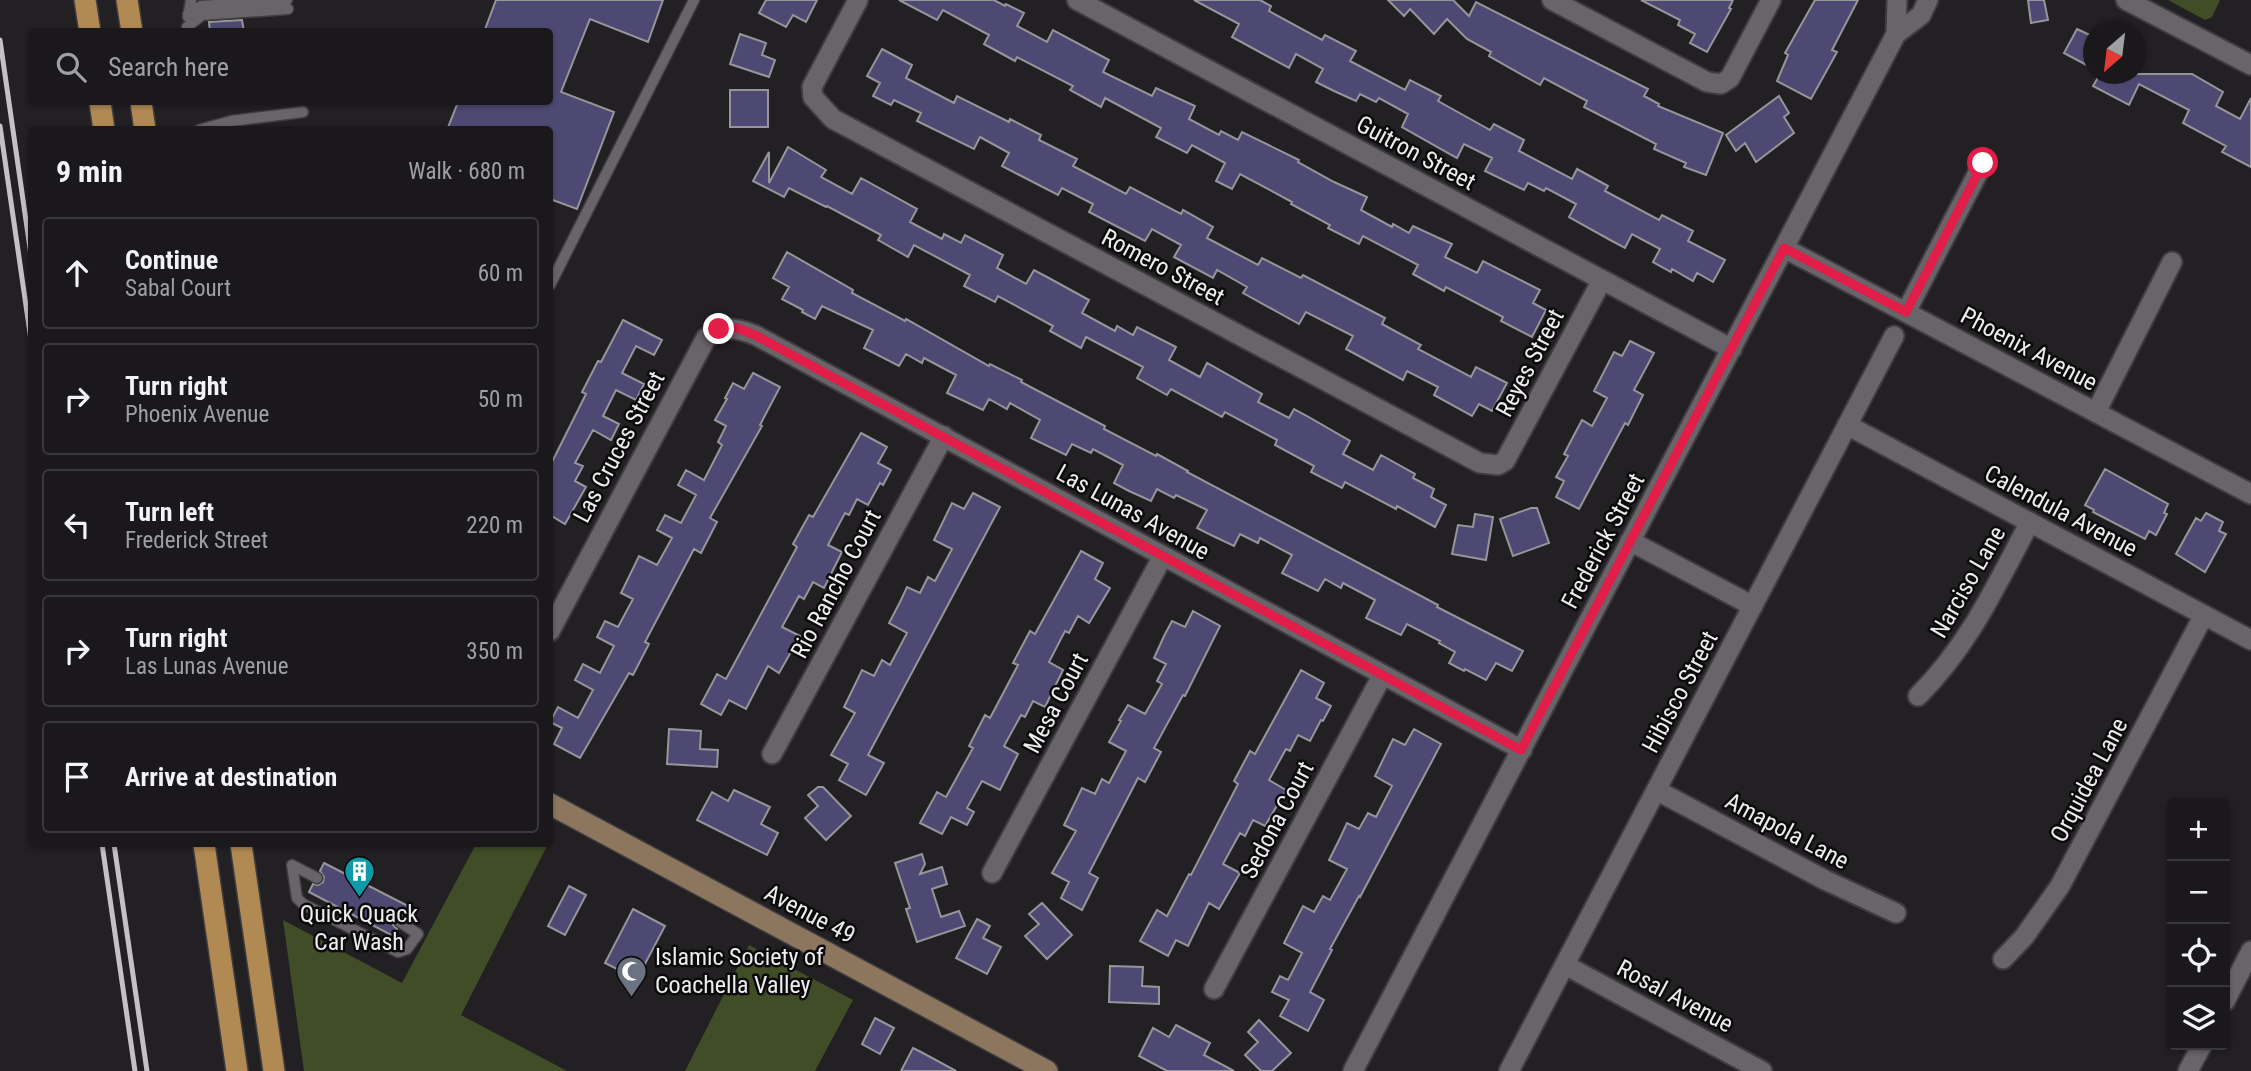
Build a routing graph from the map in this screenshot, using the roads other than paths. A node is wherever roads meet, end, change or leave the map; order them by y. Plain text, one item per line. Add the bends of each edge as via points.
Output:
1 (127, 0) edge
2 (191, 0) edge
3 (694, 0) edge
4 (858, 0) edge
5 (1077, 0) edge
6 (1552, 0) edge
7 (1771, 0) edge
8 (1898, 0) edge
9 (1928, 0) edge
10 (2126, 0) edge
11 (288, 5) edge
12 (188, 14) junction
13 (131, 28) edge
14 (187, 28) edge
15 (188, 28) edge
16 (1896, 34) junction
17 (2251, 65) edge
18 (100, 105) edge
19 (141, 105) edge
20 (303, 112) dead end
21 (103, 126) edge
22 (144, 126) edge
23 (213, 126) edge
24 (1983, 163) dead end
25 (1784, 248) junction
26 (2172, 262) dead end
27 (553, 279) edge
28 (1602, 280) junction
29 (1906, 312) junction
30 (719, 329) joint
31 (1894, 336) dead end
32 (1732, 349) junction
33 (2096, 412) junction
34 (1847, 425) junction
35 (944, 436) junction
36 (1498, 465) joint
37 (2251, 494) edge
38 (2030, 522) junction
39 (1630, 541) junction
40 (1163, 556) junction
41 (1753, 606) junction
42 (2204, 615) junction
43 (553, 625) edge
44 (2251, 640) edge
45 (1382, 676) junction
46 (1918, 696) dead end
47 (1521, 750) junction
48 (772, 754) dead end
49 (1657, 790) junction
50 (553, 806) edge
51 (204, 847) edge
52 (241, 847) edge
53 (992, 873) dead end
54 (317, 878) dead end
55 (1896, 913) dead end
56 (400, 922) dead end
57 (2251, 951) edge
58 (2003, 959) dead end
59 (1565, 965) junction
60 (1214, 989) dead end
61 (2230, 991) edge
62 (2199, 1050) edge
63 (237, 1071) edge
64 (274, 1071) edge
65 (1046, 1071) edge
66 (1353, 1071) edge
67 (1508, 1071) edge
68 (1762, 1071) edge
69 (2188, 1071) edge

1 - 13 main road
2 - 12 lane
3 - 27 lane
4 - 36 street, Romero Street via 812,87 813,97 833,119 1468,457
5 - 28 street, Guitron Street
6 - 7 street via 1707,82 1721,84 1730,78
8 - 16 street, Frederick Street
9 - 16 street, Frederick Street via 1921,15
10 - 17 street
11 - 12 lane via 201,6
11 - 15 lane via 202,15
12 - 14 lane
16 - 25 street, Frederick Street
18 - 21 main road
19 - 22 main road
20 - 23 lane
24 - 29 street
25 - 29 street, Phoenix Avenue
25 - 32 street, Frederick Street
26 - 33 street
28 - 32 street, Guitron Street
28 - 36 street, Reyes Street via 1510,453
29 - 33 street, Phoenix Avenue
30 - 35 street, Las Lunas Avenue via 737,328 755,335
30 - 43 street, Las Cruces Street via 706,338 697,353
31 - 34 street, Hibisco Street
32 - 39 street, Frederick Street
33 - 37 street, Phoenix Avenue
34 - 38 street, Calendula Avenue
34 - 41 street, Hibisco Street
35 - 40 street, Las Lunas Avenue
35 - 48 street, Rio Rancho Court
38 - 42 street, Calendula Avenue
38 - 46 street, Narciso Lane via 1971,632
39 - 41 street
39 - 47 street, Frederick Street
40 - 45 street, Las Lunas Avenue
40 - 53 street, Mesa Court
41 - 49 street, Hibisco Street
42 - 44 street, Calendula Avenue
42 - 58 street, Orquidea Lane via 2060,886
45 - 47 street, Las Lunas Avenue
45 - 60 street, Sedona Court
47 - 66 street, Frederick Street
49 - 55 street, Amapola Lane
49 - 59 street, Hibisco Street
50 - 65 street, Avenue 49
51 - 63 main road
52 - 64 main road
54 - 56 lane via 292,865 297,898 303,904 398,952 407,949 418,934
57 - 61 street
59 - 67 street, Hibisco Street
59 - 68 street, Rosal Avenue
62 - 69 street

